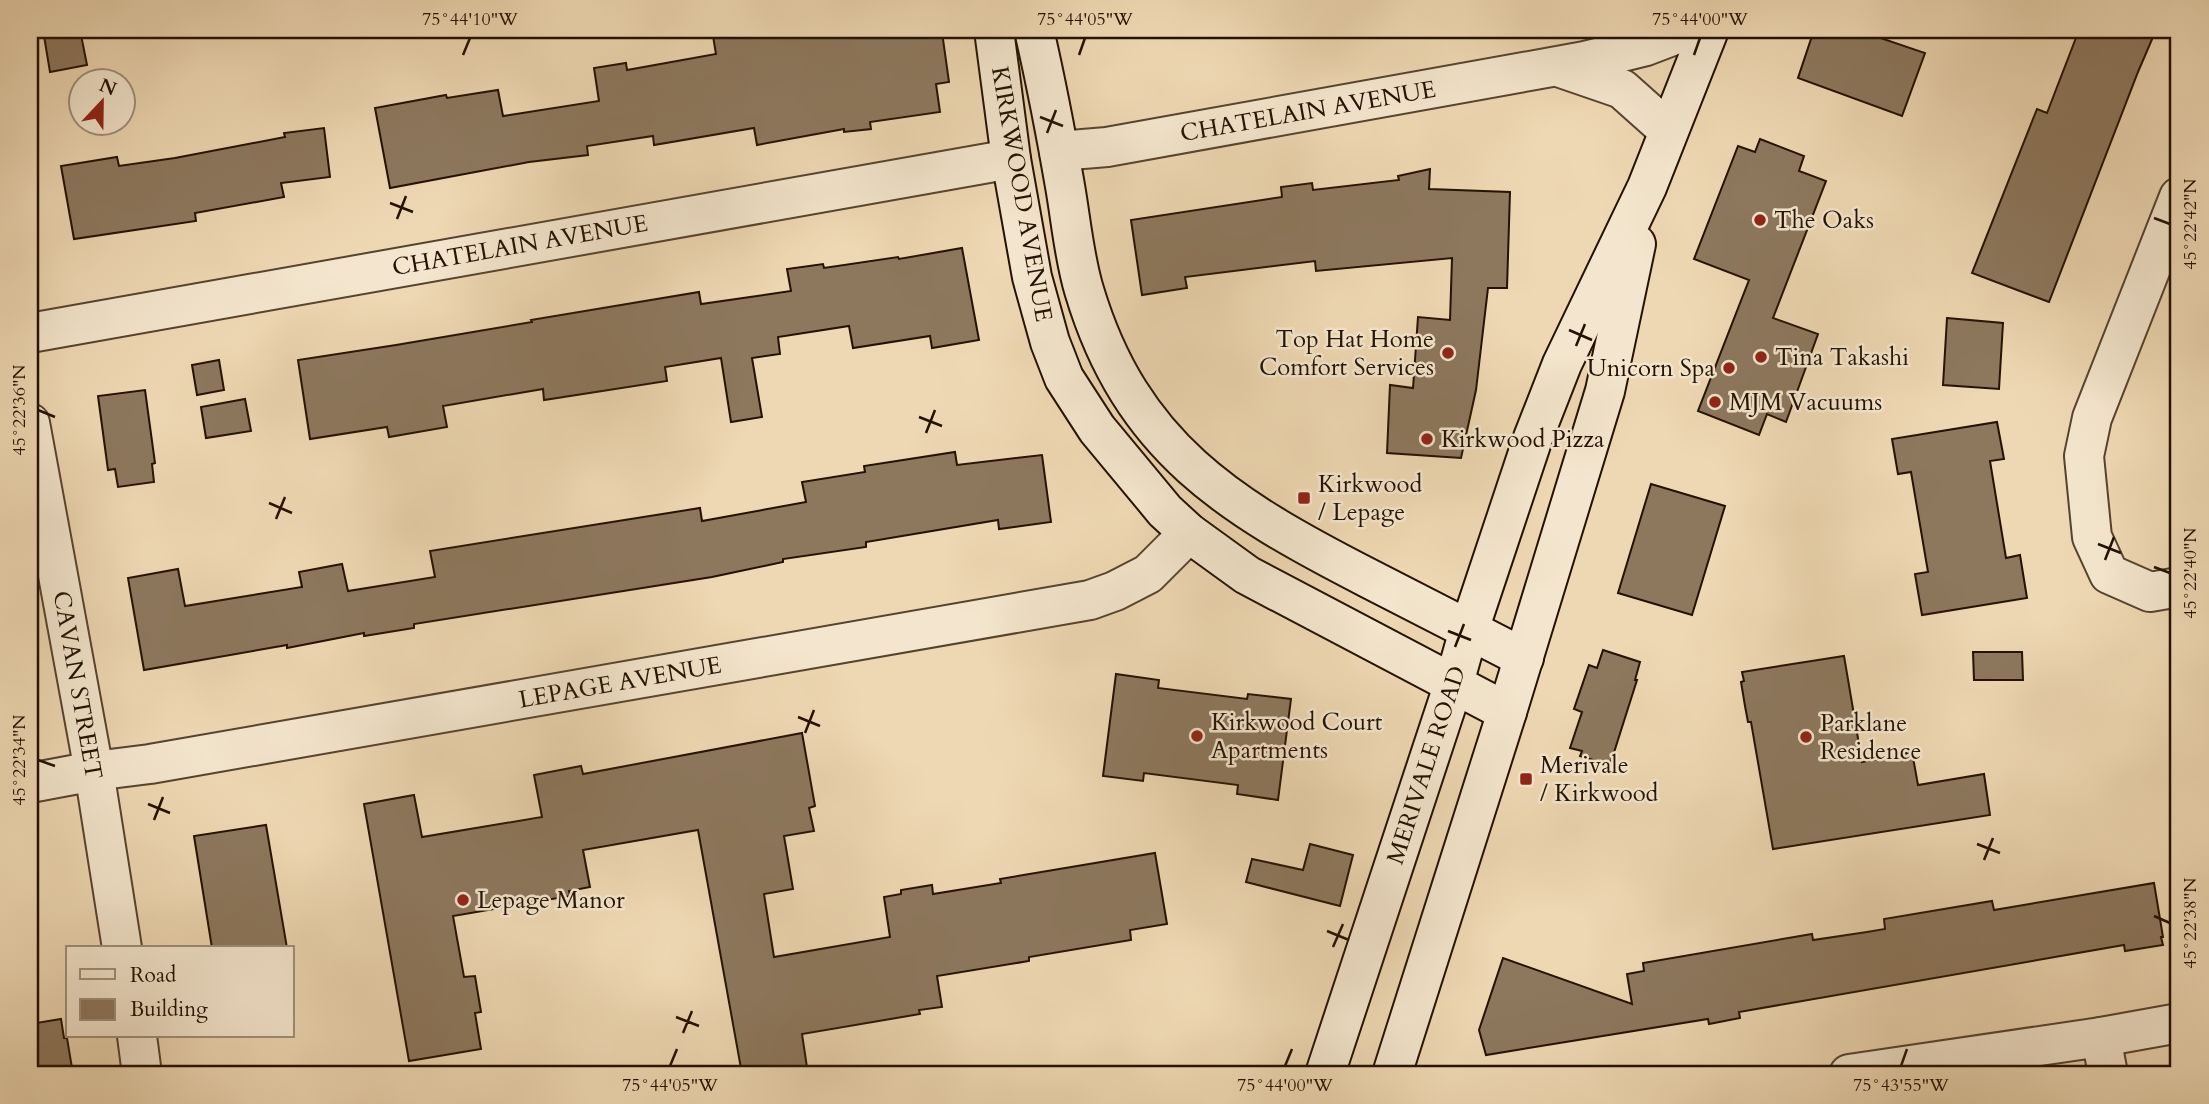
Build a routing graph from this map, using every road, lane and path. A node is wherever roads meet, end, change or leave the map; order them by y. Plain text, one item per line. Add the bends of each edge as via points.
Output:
1 (994, 30) edge
2 (1034, 30) edge
3 (1688, 30) edge
4 (1709, 30) edge
5 (1556, 66) junction
6 (1668, 130) junction
7 (1059, 151) junction
8 (1011, 159) junction
9 (1647, 187) junction
10 (2179, 197) edge
11 (30, 332) edge
12 (30, 423) edge
13 (1189, 533) junction
14 (2164, 589) edge
15 (1469, 630) junction
16 (1524, 658) junction
17 (1454, 683) junction
18 (1507, 712) junction
19 (94, 771) junction
20 (30, 783) edge
21 (122, 946) edge
22 (2179, 1023) edge
23 (2101, 1037) junction
24 (136, 1038) edge
25 (142, 1074) edge
26 (1325, 1074) edge
27 (1392, 1074) edge
28 (1849, 1074) edge
29 (2108, 1074) edge

1 - 8 street, KIRKWOOD AVENUE
2 - 7 street, KIRKWOOD AVENUE
3 - 5 street, CHATELAIN AVENUE via 1646,46
4 - 6 street, MERIVALE ROAD
5 - 6 street, CHATELAIN AVENUE via 1622,89
5 - 7 street, CHATELAIN AVENUE via 1107,147
6 - 9 street, MERIVALE ROAD
7 - 15 street, KIRKWOOD AVENUE via 1084,288 1107,352 1146,418 1192,467 1250,512
8 - 11 street, CHATELAIN AVENUE
8 - 13 street, KIRKWOOD AVENUE via 1032,277 1064,377 1112,449
9 - 15 street, MERIVALE ROAD via 1562,364
9 - 16 street, MERIVALE ROAD via 1605,391
10 - 14 street via 2092,418 2084,456 2092,537 2109,574
12 - 19 street, CAVAN STREET
13 - 17 street, KIRKWOOD AVENUE via 1247,575
13 - 19 street, LEPAGE AVENUE via 1148,574 1090,600
15 - 16 street, KIRKWOOD AVENUE
15 - 17 street, MERIVALE ROAD
16 - 18 street, MERIVALE ROAD
17 - 18 street, KIRKWOOD AVENUE
17 - 26 street, MERIVALE ROAD
18 - 27 street, MERIVALE ROAD
19 - 20 street, LEPAGE AVENUE
19 - 21 street, CAVAN STREET
22 - 23 street
23 - 28 street
23 - 29 street
24 - 25 street

